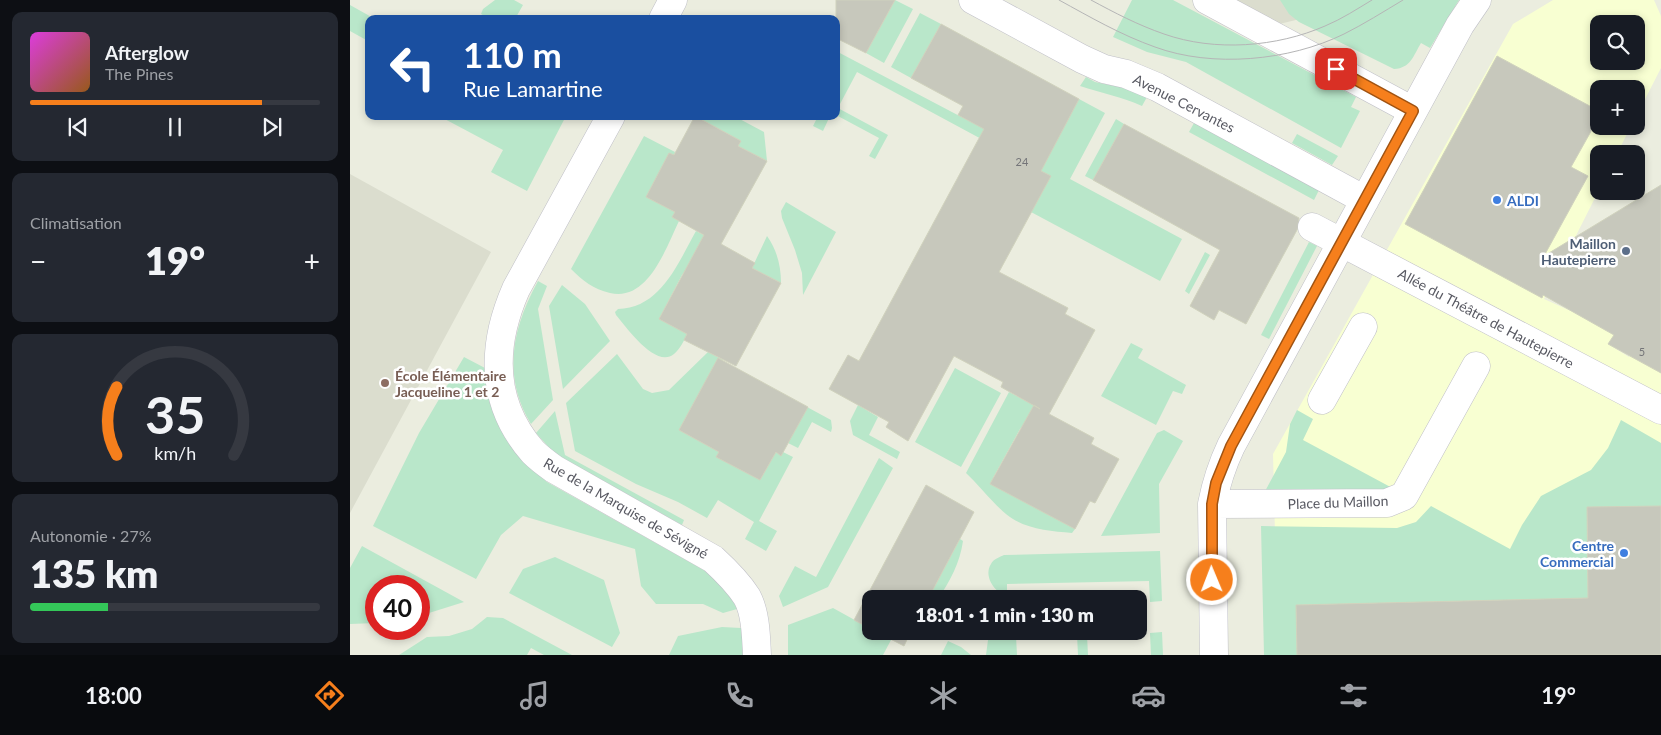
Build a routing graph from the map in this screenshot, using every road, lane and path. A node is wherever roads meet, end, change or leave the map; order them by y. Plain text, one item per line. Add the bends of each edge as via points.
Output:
1 (673, 0) edge
2 (973, 0) edge
3 (1208, 0) edge
4 (1477, 0) edge
5 (665, 15) edge
6 (1413, 111) junction
7 (609, 120) edge
8 (1364, 200) junction
9 (1312, 227) dead end
10 (1341, 243) junction
11 (1363, 327) dead end
12 (1476, 366) dead end
13 (1322, 400) dead end
14 (1661, 410) edge
15 (1212, 504) junction
16 (758, 655) edge
17 (1214, 655) edge

1 - 5 street
2 - 8 street, Avenue Cervantes via 1082,59 1157,87
3 - 6 street
4 - 6 street
6 - 8 street
7 - 16 street, Rue de la Marquise de Sévigné via 506,313 500,336 500,384 518,433 534,454 554,469 713,559 730,576 747,598
8 - 10 street
9 - 10 street, Allée du Théâtre de Hautepierre
10 - 14 street, Allée du Théâtre de Hautepierre
10 - 15 street via 1231,446 1216,483
11 - 13 street
12 - 15 street, Place du Maillon via 1404,496 1387,503
15 - 17 street

